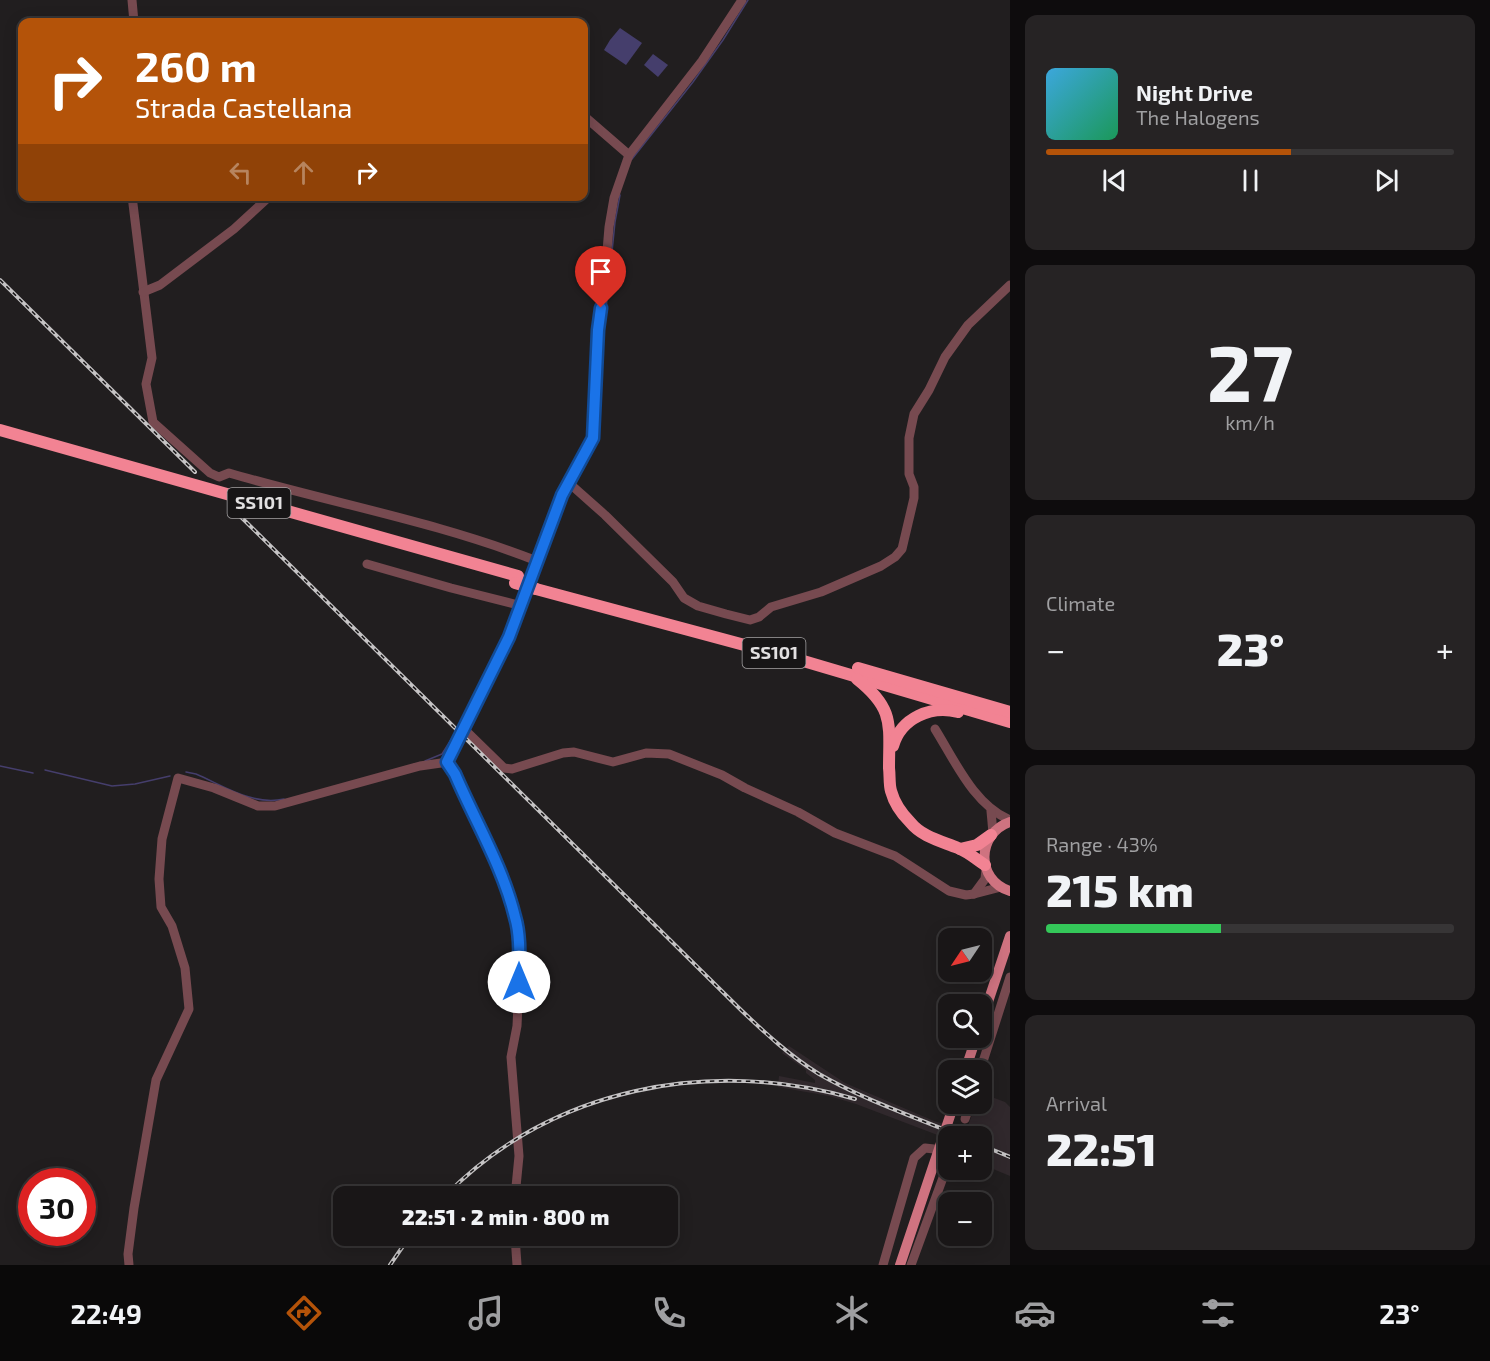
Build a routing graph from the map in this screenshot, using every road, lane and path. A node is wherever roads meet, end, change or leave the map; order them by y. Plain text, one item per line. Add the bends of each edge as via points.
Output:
1 (132, 0) edge
2 (742, 0) edge
3 (134, 18) edge
4 (588, 120) edge
5 (628, 155) junction
6 (133, 201) edge
7 (265, 201) edge
8 (1010, 285) edge
9 (144, 292) junction
10 (0, 430) edge
11 (0, 438) edge
12 (573, 485) junction
13 (537, 561) junction
14 (367, 564) dead end
15 (517, 580) junction
16 (537, 586) junction
17 (522, 606) junction
18 (851, 675) junction
19 (1010, 712) edge
20 (1004, 720) edge
21 (464, 729) junction
22 (935, 729) dead end
23 (889, 759) junction
24 (447, 762) junction
25 (991, 811) junction
26 (1010, 821) edge
27 (992, 834) junction
28 (960, 849) junction
29 (986, 867) junction
30 (1006, 890) edge
31 (974, 894) junction
32 (1010, 936) edge
33 (1010, 977) edge
34 (991, 994) edge
35 (984, 1060) edge
36 (951, 1114) edge
37 (967, 1114) edge
38 (965, 1119) dead end
39 (938, 1150) edge
40 (942, 1180) edge
41 (516, 1186) edge
42 (516, 1246) edge
43 (129, 1265) edge
44 (517, 1265) edge
45 (884, 1265) edge
46 (900, 1265) edge
47 (911, 1265) edge

1 - 3 street
2 - 5 street via 702,61
4 - 5 street
5 - 12 street via 609,227 598,330 593,438
6 - 9 street
7 - 9 street via 160,285
8 - 12 street via 968,325 945,357 914,414 909,474 914,498 902,549 881,566 821,592 771,607 750,620 726,614 684,598 673,582
9 - 13 street via 152,358 147,384 153,422 210,473 219,477 229,473 342,502 459,534
10 - 15 highway, SS101
11 - 15 highway, SS101
12 - 13 street via 562,495
13 - 17 street
14 - 17 street
15 - 16 highway, SS101, bridge
16 - 18 highway, SS101
16 - 19 highway, SS101
17 - 21 street
18 - 20 highway, SS101
18 - 23 highway via 883,707 891,734
20 - 23 highway via 948,710 915,716 895,739
21 - 24 street
21 - 31 street via 504,768 574,752 613,762 646,753 675,756 723,775 835,833 895,856 950,891
22 - 25 street
23 - 28 highway via 891,790 911,824
24 - 41 street via 495,863 516,918 519,982 511,1057 519,1156
24 - 43 street via 275,806 258,806 178,778 162,839 159,879 161,907 172,926 185,968 189,1009 156,1080 134,1208
25 - 26 street
25 - 27 street
26 - 27 main road
27 - 28 highway via 977,845
27 - 29 main road via 985,846
28 - 29 highway
29 - 30 main road via 994,881
29 - 31 street via 985,879
30 - 31 street
32 - 34 main road
33 - 35 street
36 - 46 main road, bridge
37 - 38 street
39 - 45 street via 925,1148 914,1158
40 - 47 street
42 - 44 street

